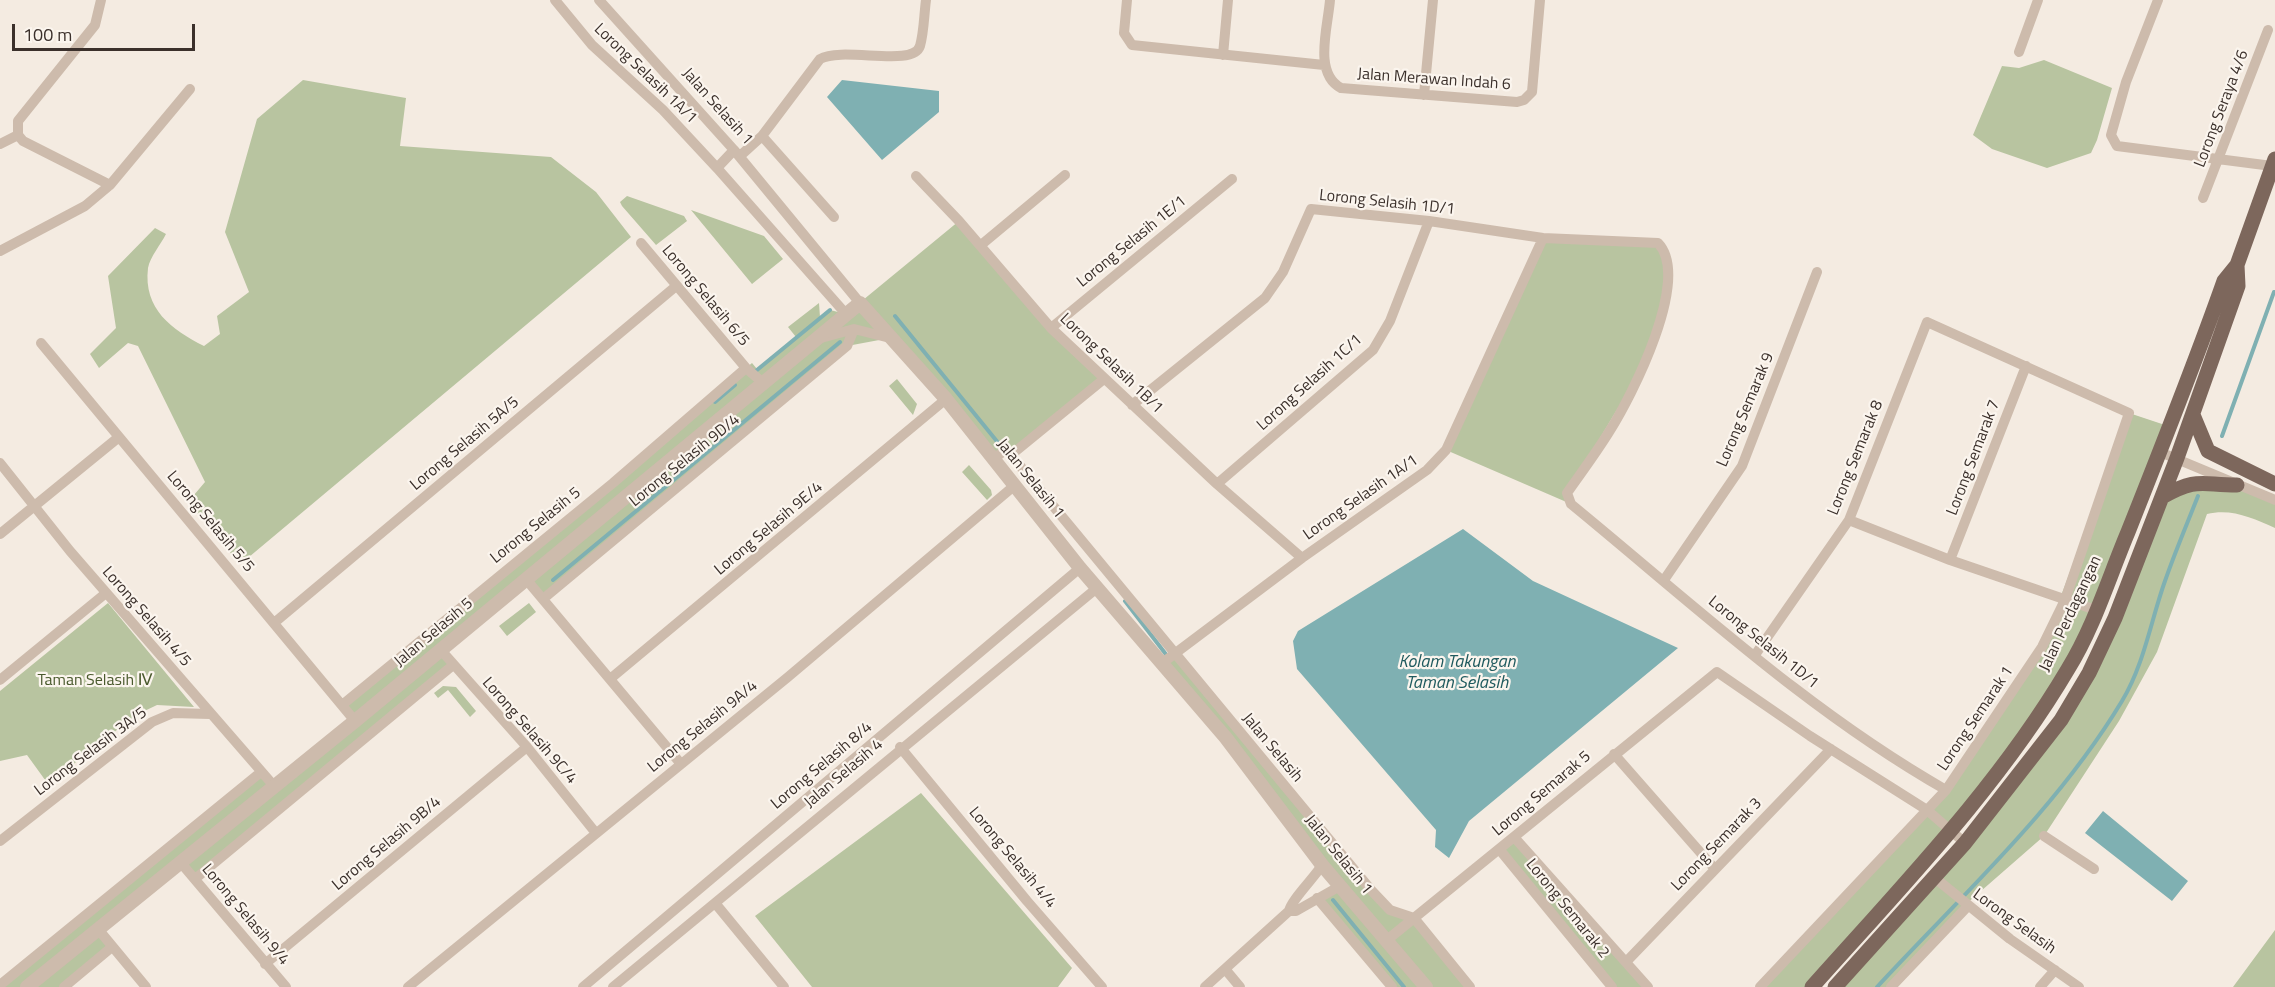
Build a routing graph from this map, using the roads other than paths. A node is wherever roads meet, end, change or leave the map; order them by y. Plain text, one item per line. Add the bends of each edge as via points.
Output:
1 (100, 0) edge
2 (555, 0) edge
3 (599, 0) edge
4 (926, 0) edge
5 (1127, 0) edge
6 (1228, 0) edge
7 (1330, 0) edge
8 (1433, 0) edge
9 (1540, 0) edge
10 (2038, 0) edge
11 (2158, 0) edge
12 (2268, 30) dead end
13 (2019, 52) dead end
14 (1223, 54) junction
15 (1324, 65) junction
16 (189, 88) dead end
17 (1424, 95) junction
18 (18, 135) junction
19 (762, 136) junction
20 (0, 144) edge
21 (737, 153) junction
22 (2218, 159) junction
23 (2274, 162) edge
24 (717, 168) junction
25 (1065, 175) dead end
26 (916, 176) dead end
27 (1232, 179) dead end
28 (110, 186) junction
29 (2203, 198) dead end
30 (834, 217) dead end
31 (1429, 221) junction
32 (1544, 238) junction
33 (641, 243) dead end
34 (981, 245) junction
35 (0, 251) edge
36 (2237, 265) junction
37 (1817, 272) dead end
38 (675, 287) junction
39 (860, 303) junction
40 (846, 314) junction
41 (1051, 328) junction
42 (854, 329) junction
43 (890, 338) junction
44 (812, 342) junction
45 (41, 343) dead end
46 (2026, 366) junction
47 (746, 368) junction
48 (1104, 379) junction
49 (762, 382) junction
50 (946, 399) junction
51 (1132, 405) junction
52 (2193, 415) junction
53 (119, 437) junction
54 (2160, 452) junction
55 (1011, 455) junction
56 (2177, 458) junction
57 (993, 460) junction
58 (0, 463) edge
59 (1217, 484) junction
60 (2275, 484) edge
61 (2237, 485) junction
62 (1014, 486) junction
63 (2162, 497) junction
64 (2275, 500) edge
65 (34, 506) junction
66 (1849, 520) junction
67 (0, 534) edge
68 (1302, 558) junction
69 (1950, 560) junction
70 (1080, 568) junction
71 (525, 578) junction
72 (1664, 580) junction
73 (1097, 588) junction
74 (106, 593) junction
75 (543, 599) junction
76 (2065, 600) junction
77 (2096, 610) junction
78 (274, 623) junction
79 (440, 649) junction
80 (1174, 655) junction
81 (1755, 655) junction
82 (1161, 664) junction
83 (452, 666) junction
84 (0, 680) edge
85 (610, 680) junction
86 (342, 705) junction
87 (210, 714) junction
88 (355, 721) junction
89 (527, 747) junction
90 (900, 747) junction
91 (1831, 749) junction
92 (1614, 754) junction
93 (681, 764) junction
94 (261, 772) junction
95 (274, 786) junction
96 (1946, 790) junction
97 (1927, 810) junction
98 (783, 818) junction
99 (1951, 830) junction
100 (595, 832) junction
101 (796, 834) junction
102 (2044, 836) dead end
103 (1514, 837) junction
104 (0, 841) edge
105 (1965, 843) junction
106 (1498, 849) junction
107 (181, 862) junction
108 (1322, 865) junction
109 (1714, 868) junction
110 (2094, 869) dead end
111 (1935, 878) junction
112 (195, 879) junction
113 (1340, 886) junction
114 (1317, 898) junction
115 (103, 902) junction
116 (715, 903) junction
117 (1967, 907) junction
118 (1289, 910) junction
119 (114, 916) junction
120 (1414, 918) junction
121 (98, 929) junction
122 (1387, 940) junction
123 (112, 947) junction
124 (1626, 962) junction
125 (265, 964) junction
126 (1225, 969) junction
127 (2055, 970) junction
128 (627, 983) edge
129 (0, 985) edge
130 (27, 987) edge
131 (64, 987) edge
132 (146, 987) edge
133 (286, 987) edge
134 (408, 987) edge
135 (583, 987) edge
136 (613, 987) edge
137 (784, 987) edge
138 (1102, 987) edge
139 (1205, 987) edge
140 (1240, 987) edge
141 (1392, 987) edge
142 (1426, 987) edge
143 (1470, 987) edge
144 (1612, 987) edge
145 (1648, 987) edge
146 (1760, 987) edge
147 (1812, 987) edge
148 (1834, 987) edge
149 (1891, 987) edge
150 (2040, 987) edge
151 (2079, 987) edge

1 - 18 street via 96,25 18,121
2 - 24 street, Lorong Selasih 1A/1 via 592,45 663,110
3 - 21 street, Jalan Selasih 1
4 - 19 street via 920,48 912,56 830,53 819,59
5 - 14 street via 1124,33 1132,45
6 - 14 street
7 - 15 street
8 - 17 street
9 - 17 street, Jalan Merawan Indah 6 via 1534,80 1532,92 1524,100
10 - 13 street
11 - 22 street via 2126,82 2111,135 2117,146
12 - 22 street, Lorong Seraya 4/6
14 - 15 street
15 - 17 street, Jalan Merawan Indah 6 via 1334,84 1341,88
16 - 28 street
18 - 20 street
18 - 28 street via 30,146
19 - 21 street
19 - 30 street
21 - 24 street
21 - 39 street, Jalan Selasih 1
22 - 23 street
22 - 29 street, Lorong Seraya 4/6
23 - 36 main road, Jalan Perdagangan
24 - 40 street, Lorong Selasih 1A/1
25 - 34 street
26 - 34 street, Lorong Selasih 1B/1
27 - 41 street, Lorong Selasih 1E/1
28 - 35 street via 85,206
31 - 32 street, Lorong Selasih 1D/1
31 - 51 street, Lorong Selasih 1D/1 via 1311,209 1283,272 1265,298
31 - 59 street, Lorong Selasih 1C/1 via 1390,321 1373,350
32 - 68 street, Lorong Selasih 1A/1 via 1446,450 1427,470
32 - 72 street, Lorong Selasih 1D/1 via 1658,243 1665,251 1670,275 1642,368 1610,431 1567,493 1570,504
33 - 38 street, Lorong Selasih 6/5
34 - 41 street, Lorong Selasih 1B/1
36 - 52 main road, Jalan Perdagangan via 2238,286
36 - 54 main road, Jalan Perdagangan via 2224,281
37 - 72 street, Lorong Semarak 9 via 1742,466
38 - 47 street, Lorong Selasih 6/5
38 - 78 street, Lorong Selasih 5A/5
39 - 40 street, Jalan Selasih 5
39 - 43 street, Jalan Selasih 1
40 - 44 street, Jalan Selasih 5
41 - 48 street, Lorong Selasih 1B/1
42 - 43 street
42 - 44 street
42 - 75 street, Lorong Selasih 9D/4 via 847,346
43 - 50 street, Jalan Selasih 1
44 - 49 street, Jalan Selasih 5
45 - 53 street, Lorong Selasih 5/5
46 - 66 street, Lorong Semarak 8 via 1927,322
46 - 69 street, Lorong Semarak 7
46 - 76 street, Lorong Semarak 1 via 2129,413
47 - 49 street, Lorong Selasih 6/5
47 - 86 street, Lorong Selasih 5 via 613,483
48 - 51 street, Lorong Selasih 1B/1
48 - 55 street
49 - 71 street, Jalan Selasih 5
50 - 57 street, Jalan Selasih 1
50 - 85 street, Lorong Selasih 9E/4
51 - 59 street, Lorong Selasih 1B/1
52 - 56 main road, Jalan Perdagangan
52 - 60 main road via 2208,451
53 - 65 street
53 - 78 street, Lorong Selasih 5/5
54 - 56 street
54 - 77 main road, Jalan Perdagangan
55 - 57 street via 1006,449
55 - 80 street, Jalan Selasih
56 - 61 street
56 - 63 main road, Jalan Perdagangan
57 - 62 street, Jalan Selasih 1
58 - 65 street, Lorong Selasih 4/5
59 - 68 street, Lorong Selasih 1B/1
61 - 63 main road via 2197,482
61 - 64 street
62 - 70 street, Jalan Selasih 1
62 - 93 street, Lorong Selasih 9A/4
63 - 105 main road, Jalan Perdagangan via 2089,673 2061,720
65 - 67 street
65 - 74 street, Lorong Selasih 4/5
66 - 69 street
66 - 81 street, Lorong Semarak 8
68 - 80 street, Lorong Selasih 1A/1
69 - 76 street
70 - 73 street, Jalan Selasih 1
70 - 98 street, Lorong Selasih 8/4
71 - 75 street
71 - 79 street, Jalan Selasih 5
72 - 81 street, Lorong Selasih 1D/1
73 - 82 street, Jalan Selasih 1
73 - 90 street, Jalan Selasih 4
74 - 84 street
74 - 87 street, Lorong Selasih 4/5
75 - 85 street
76 - 77 street
76 - 96 street, Lorong Semarak 1 via 2042,647
77 - 99 main road, Jalan Perdagangan via 2070,667 2040,715
78 - 86 street, Lorong Selasih 5/5
79 - 83 street, Lorong Selasih 9C/4
79 - 88 street, Jalan Selasih 5
80 - 82 street, Lorong Selasih 1A/1
80 - 120 street, Jalan Selasih via 1371,890 1390,910
81 - 96 street, Lorong Selasih 1D/1 via 1824,712
82 - 108 street, Jalan Selasih 1 via 1230,744
83 - 89 street, Lorong Selasih 9C/4
83 - 112 street
85 - 93 street
86 - 88 street, Lorong Selasih 5/5
87 - 94 street, Lorong Selasih 4/5
87 - 104 street, Lorong Selasih 3A/5 via 173,713 152,722
88 - 95 street, Jalan Selasih 5
89 - 100 street, Lorong Selasih 9C/4
89 - 125 street, Lorong Selasih 9B/4
90 - 101 street, Jalan Selasih 4
90 - 138 street, Lorong Selasih 4/4
91 - 92 street, Lorong Semarak 5 via 1716,672
91 - 97 street
91 - 109 street, Lorong Semarak 3
92 - 103 street, Lorong Semarak 5
92 - 109 street
93 - 100 street, Lorong Selasih 9A/4
94 - 95 street, Lorong Selasih 4/5
94 - 115 street
95 - 107 street, Jalan Selasih 5
96 - 97 street, Lorong Semarak 1
97 - 99 street
97 - 146 street, Lorong Semarak 1
98 - 101 street
98 - 135 street, Lorong Selasih 8/4
99 - 105 street
99 - 147 main road, Jalan Perdagangan
100 - 134 street, Lorong Selasih 9A/4
101 - 116 street, Jalan Selasih 4
102 - 110 street
103 - 106 street, Lorong Semarak 5
103 - 124 street
105 - 111 main road, Jalan Perdagangan
106 - 120 street, Lorong Semarak 5
106 - 144 street, Lorong Semarak 2
107 - 112 street, Lorong Selasih 9/4
107 - 119 street, Jalan Selasih 5
108 - 113 street, Jalan Selasih 1
108 - 118 street
109 - 124 street, Lorong Semarak 3
111 - 117 street, Lorong Selasih
111 - 148 main road, Jalan Perdagangan
112 - 125 street, Lorong Selasih 9/4
113 - 114 street
113 - 122 street, Jalan Selasih 1
114 - 118 street via 1296,911
114 - 141 street
115 - 119 street
115 - 129 street
116 - 128 street, Jalan Selasih 4
116 - 137 street
117 - 127 street, Lorong Selasih
117 - 149 street
118 - 126 street
119 - 121 street, Jalan Selasih 5
120 - 122 street, Lorong Semarak 5
120 - 143 street, Jalan Selasih
121 - 123 street
121 - 130 street, Jalan Selasih 5
122 - 142 street, Jalan Selasih 1
123 - 131 street
123 - 132 street
124 - 145 street
125 - 133 street, Lorong Selasih 9/4
126 - 139 street
126 - 140 street
127 - 150 street
127 - 151 street, Lorong Selasih
128 - 136 street, Jalan Selasih 4

